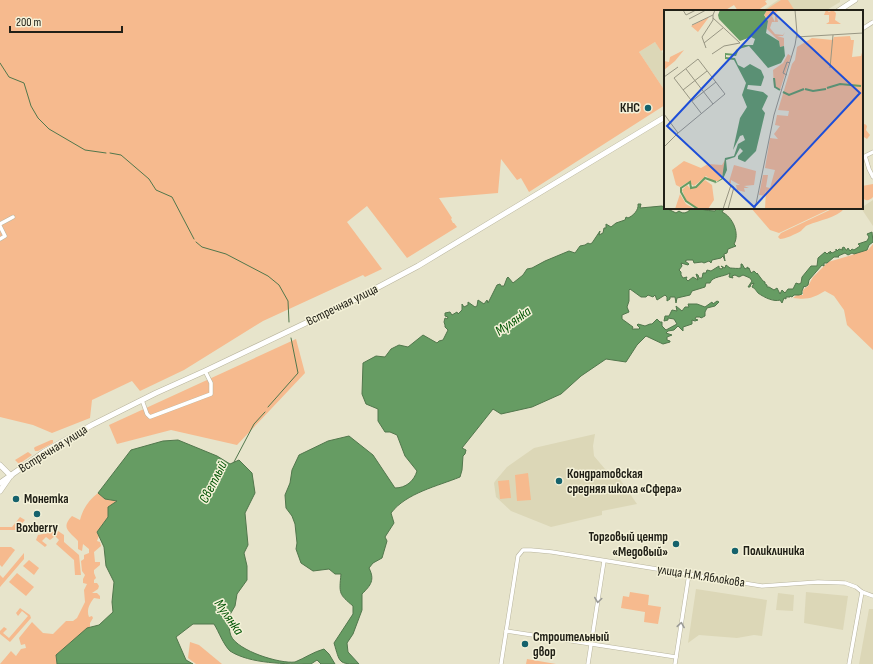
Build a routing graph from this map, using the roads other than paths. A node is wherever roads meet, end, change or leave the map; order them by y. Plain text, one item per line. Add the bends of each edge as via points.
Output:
1 (856, 0) edge
2 (840, 10) edge
3 (873, 22) edge
4 (863, 28) edge
5 (664, 118) edge
6 (873, 152) edge
7 (873, 177) edge
8 (13, 217) dead end
9 (0, 225) edge
10 (0, 239) edge
11 (205, 371) junction
12 (142, 400) junction
13 (0, 465) edge
14 (11, 476) junction
15 (0, 483) edge
16 (0, 491) edge
17 (604, 561) junction
18 (689, 574) junction
19 (862, 592) junction
20 (873, 596) edge
21 (506, 631) junction
22 (591, 644) junction
23 (676, 657) junction
24 (501, 664) edge
25 (588, 664) edge
26 (675, 664) edge
27 (849, 664) edge

1 - 2 main road
3 - 4 street
5 - 11 main road, Встречная улица via 418,266 354,300
6 - 7 street via 865,156
8 - 9 street
9 - 10 street via 5,236
11 - 12 main road, Встречная улица
11 - 12 street via 211,383 211,394 150,417
12 - 14 main road, Встречная улица via 56,444
13 - 14 main road
14 - 15 main road
14 - 16 main road
17 - 18 street, улица Н.М.Яблокова
17 - 21 street, улица Н.М.Яблокова via 523,550 518,556
17 -> 22 street
18 - 19 street, улица Н.М.Яблокова via 766,586 808,582 841,583 853,585
23 -> 18 street
19 - 20 street, улица Н.М.Яблокова
19 - 27 street
21 - 22 street
21 - 24 street
22 - 23 street
22 - 25 street
23 - 26 street

